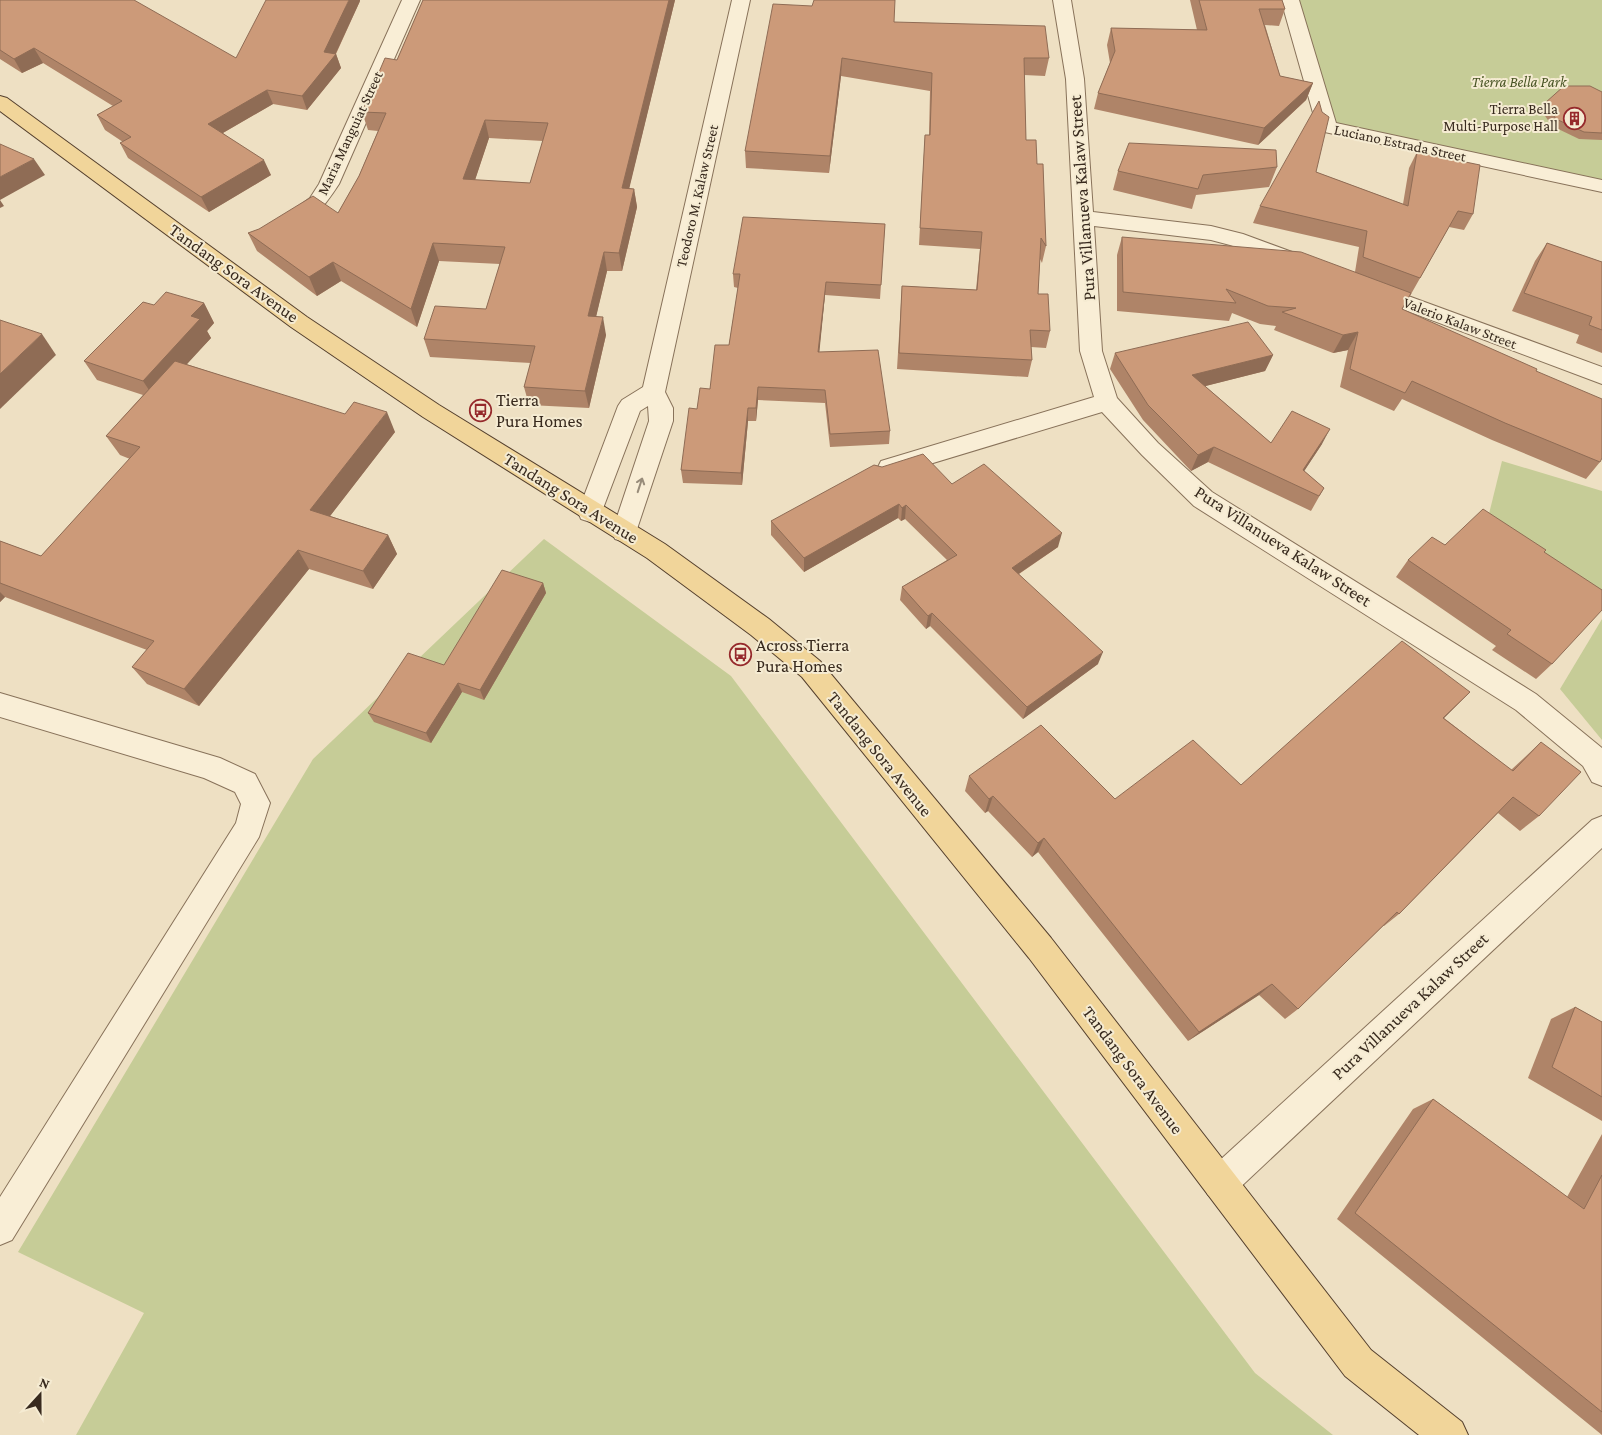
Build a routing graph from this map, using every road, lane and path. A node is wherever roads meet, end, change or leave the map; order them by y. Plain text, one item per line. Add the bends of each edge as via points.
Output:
1 (411, 0) edge
2 (741, 0) edge
3 (1062, 0) edge
4 (1290, 0) edge
5 (0, 102) edge
6 (1602, 186) edge
7 (1084, 218) junction
8 (276, 231) edge
9 (1309, 267) edge
10 (1355, 284) edge
11 (1602, 376) edge
12 (654, 392) junction
13 (1107, 402) junction
14 (880, 470) edge
15 (590, 512) junction
16 (624, 532) junction
17 (0, 705) edge
18 (1602, 773) edge
19 (1602, 829) edge
20 (1220, 1183) junction
21 (0, 1228) edge
22 (1449, 1435) edge

1 - 8 street, Maria Manguiat Street via 329,184 316,203
2 - 12 street, Teodoro M. Kalaw Street
3 - 7 street, Pura Villanueva Kalaw Street via 1075,79
4 - 6 street, Luciano Estrada Street via 1327,127
5 - 15 main road, Tandang Sora Avenue via 298,322
7 - 9 street via 1211,233 1236,239
7 - 13 street, Pura Villanueva Kalaw Street via 1092,351
10 - 11 street, Valerio Kalaw Street
12 - 15 street via 630,406
16 -> 12 street, Teodoro M. Kalaw Street via 661,421 661,408
13 - 14 street
13 - 18 street, Pura Villanueva Kalaw Street via 1203,499 1526,702 1593,757
15 - 16 main road, Tandang Sora Avenue
16 - 20 main road, Tandang Sora Avenue via 656,551 760,627 811,669 1040,948
17 - 21 street via 210,767 245,783 256,803 249,828
19 - 20 street, Pura Villanueva Kalaw Street
20 - 22 main road, Tandang Sora Avenue via 1358,1363

